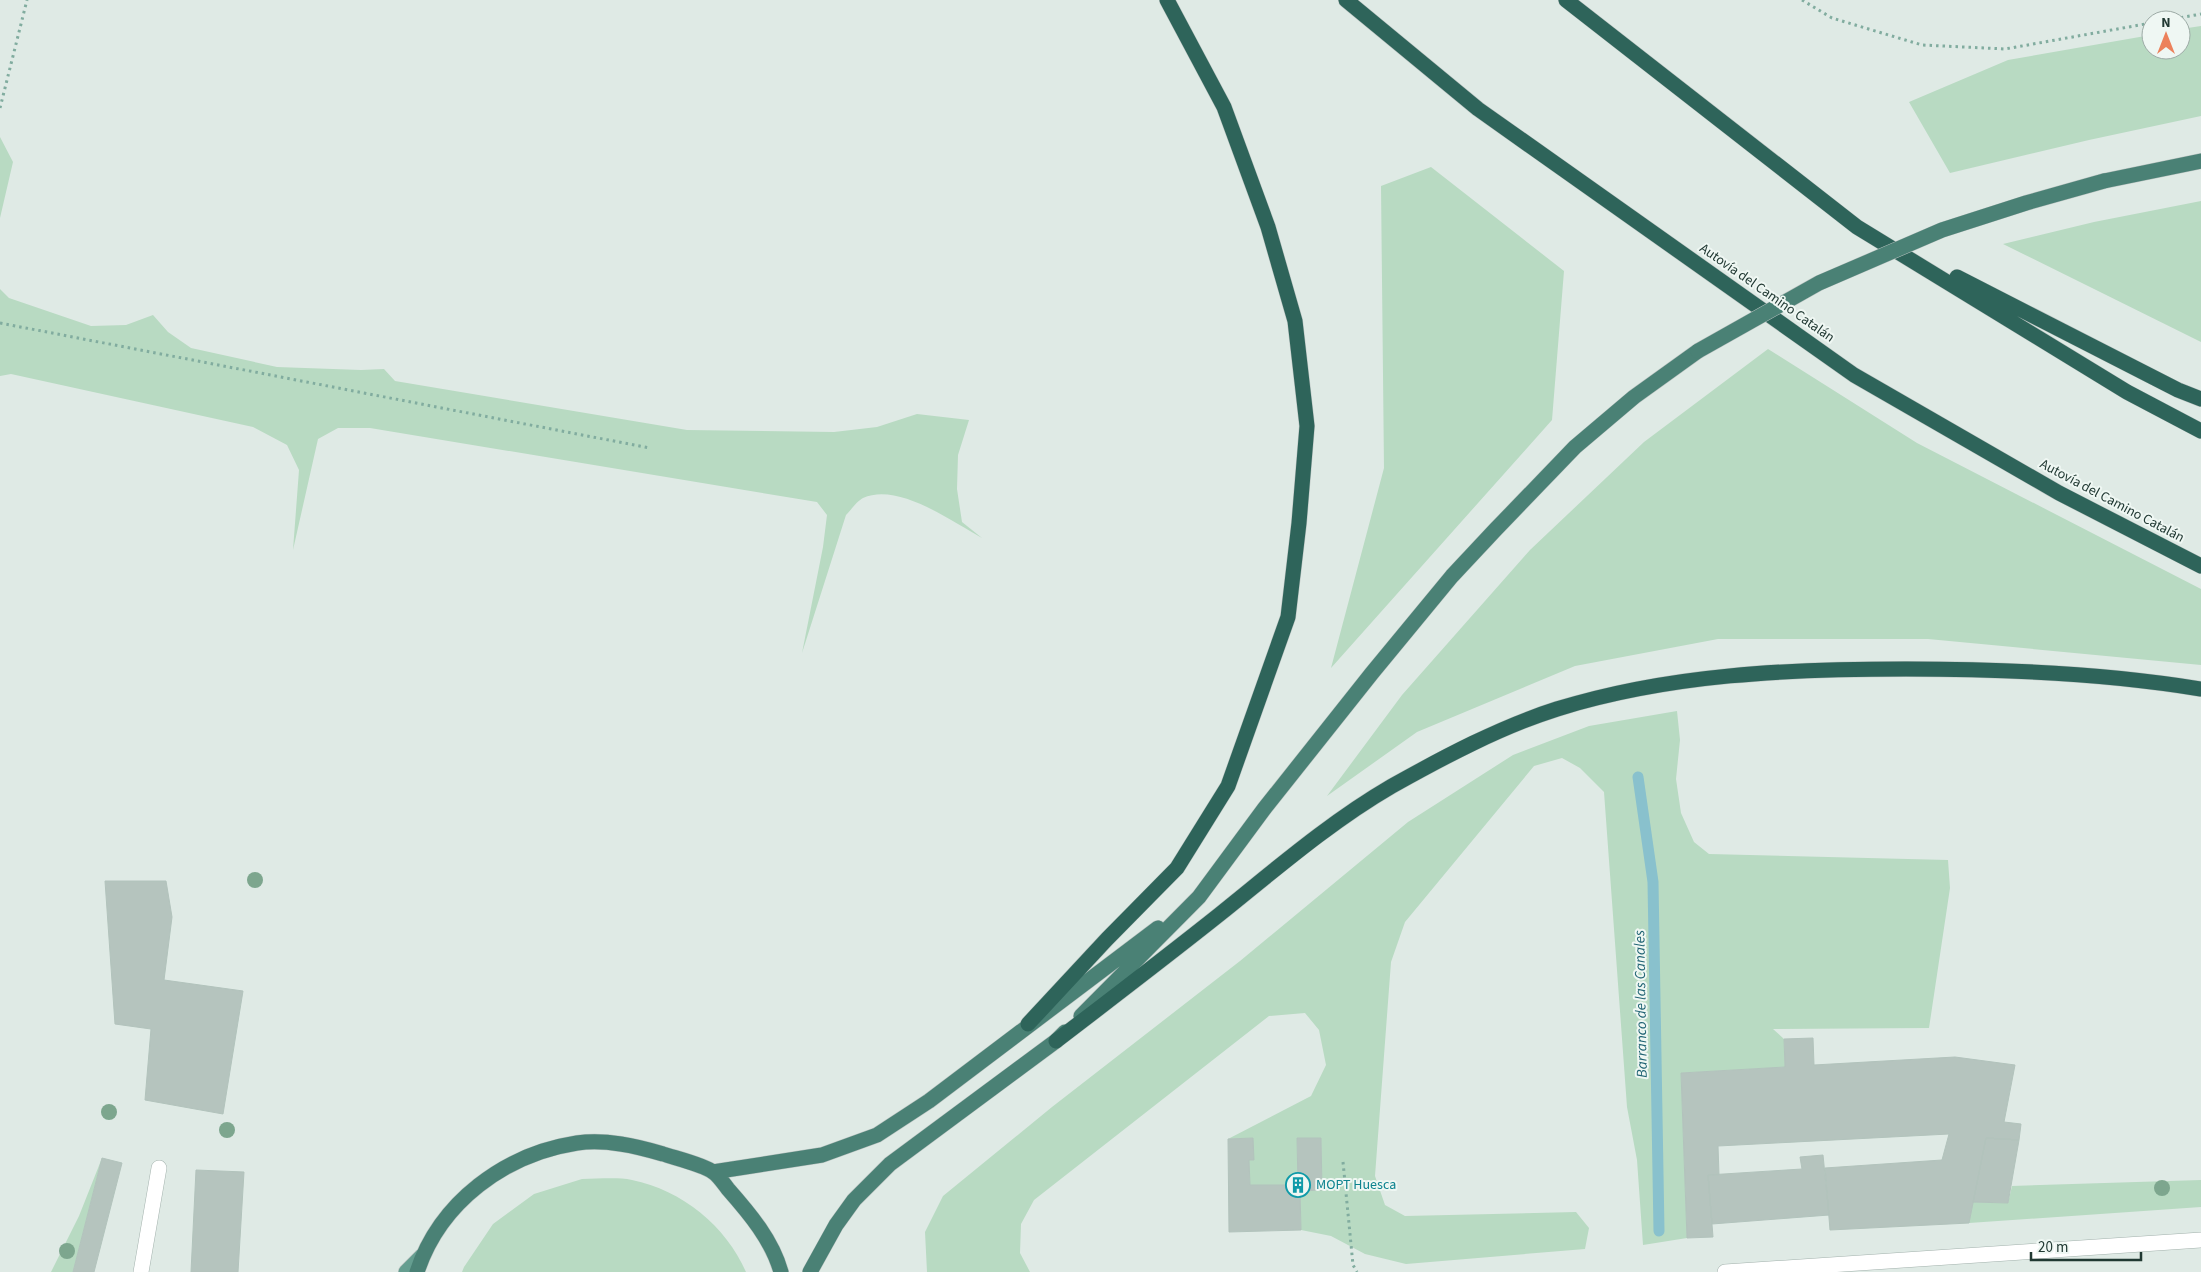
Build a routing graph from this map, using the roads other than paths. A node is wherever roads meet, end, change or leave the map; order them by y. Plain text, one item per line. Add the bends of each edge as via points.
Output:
1 (1167, 0) edge
2 (1346, 0) edge
3 (1566, 0) edge
4 (2201, 161) edge
5 (1857, 226) junction
6 (2201, 399) edge
7 (2201, 431) edge
8 (2201, 566) edge
9 (2201, 688) edge
10 (1199, 897) junction
11 (1028, 1024) junction
12 (1056, 1041) junction
13 (159, 1168) dead end
14 (713, 1172) junction
15 (2201, 1240) edge
16 (422, 1256) junction
17 (141, 1272) edge
18 (406, 1272) edge
19 (417, 1272) edge
20 (781, 1272) edge
21 (810, 1272) edge
22 (1725, 1272) edge

1 - 11 highway via 1224,107 1268,226 1295,321 1307,426 1300,523 1288,617 1228,786 1177,868
2 - 8 highway, Autovía del Camino Catalán via 1478,109 1854,374 2059,493
3 - 5 highway
4 - 10 highway, bridge via 2104,181 1942,230 1819,283 1698,351 1634,397 1575,447 1452,576 1264,809
5 - 6 highway
5 - 7 highway via 2127,392
9 - 12 highway via 2058,672 1855,669 1764,672 1616,693 1555,710 1476,742 1390,787 1321,832
10 - 11 highway
10 - 12 highway
11 - 14 highway via 922,1106 877,1134 822,1155
12 - 21 highway via 890,1164 854,1200
13 - 17 street
14 - 16 highway via 629,1144 578,1143 530,1155 485,1178 448,1213
14 - 20 highway via 753,1218 778,1260
15 - 22 street
16 - 18 main road
16 - 19 highway

